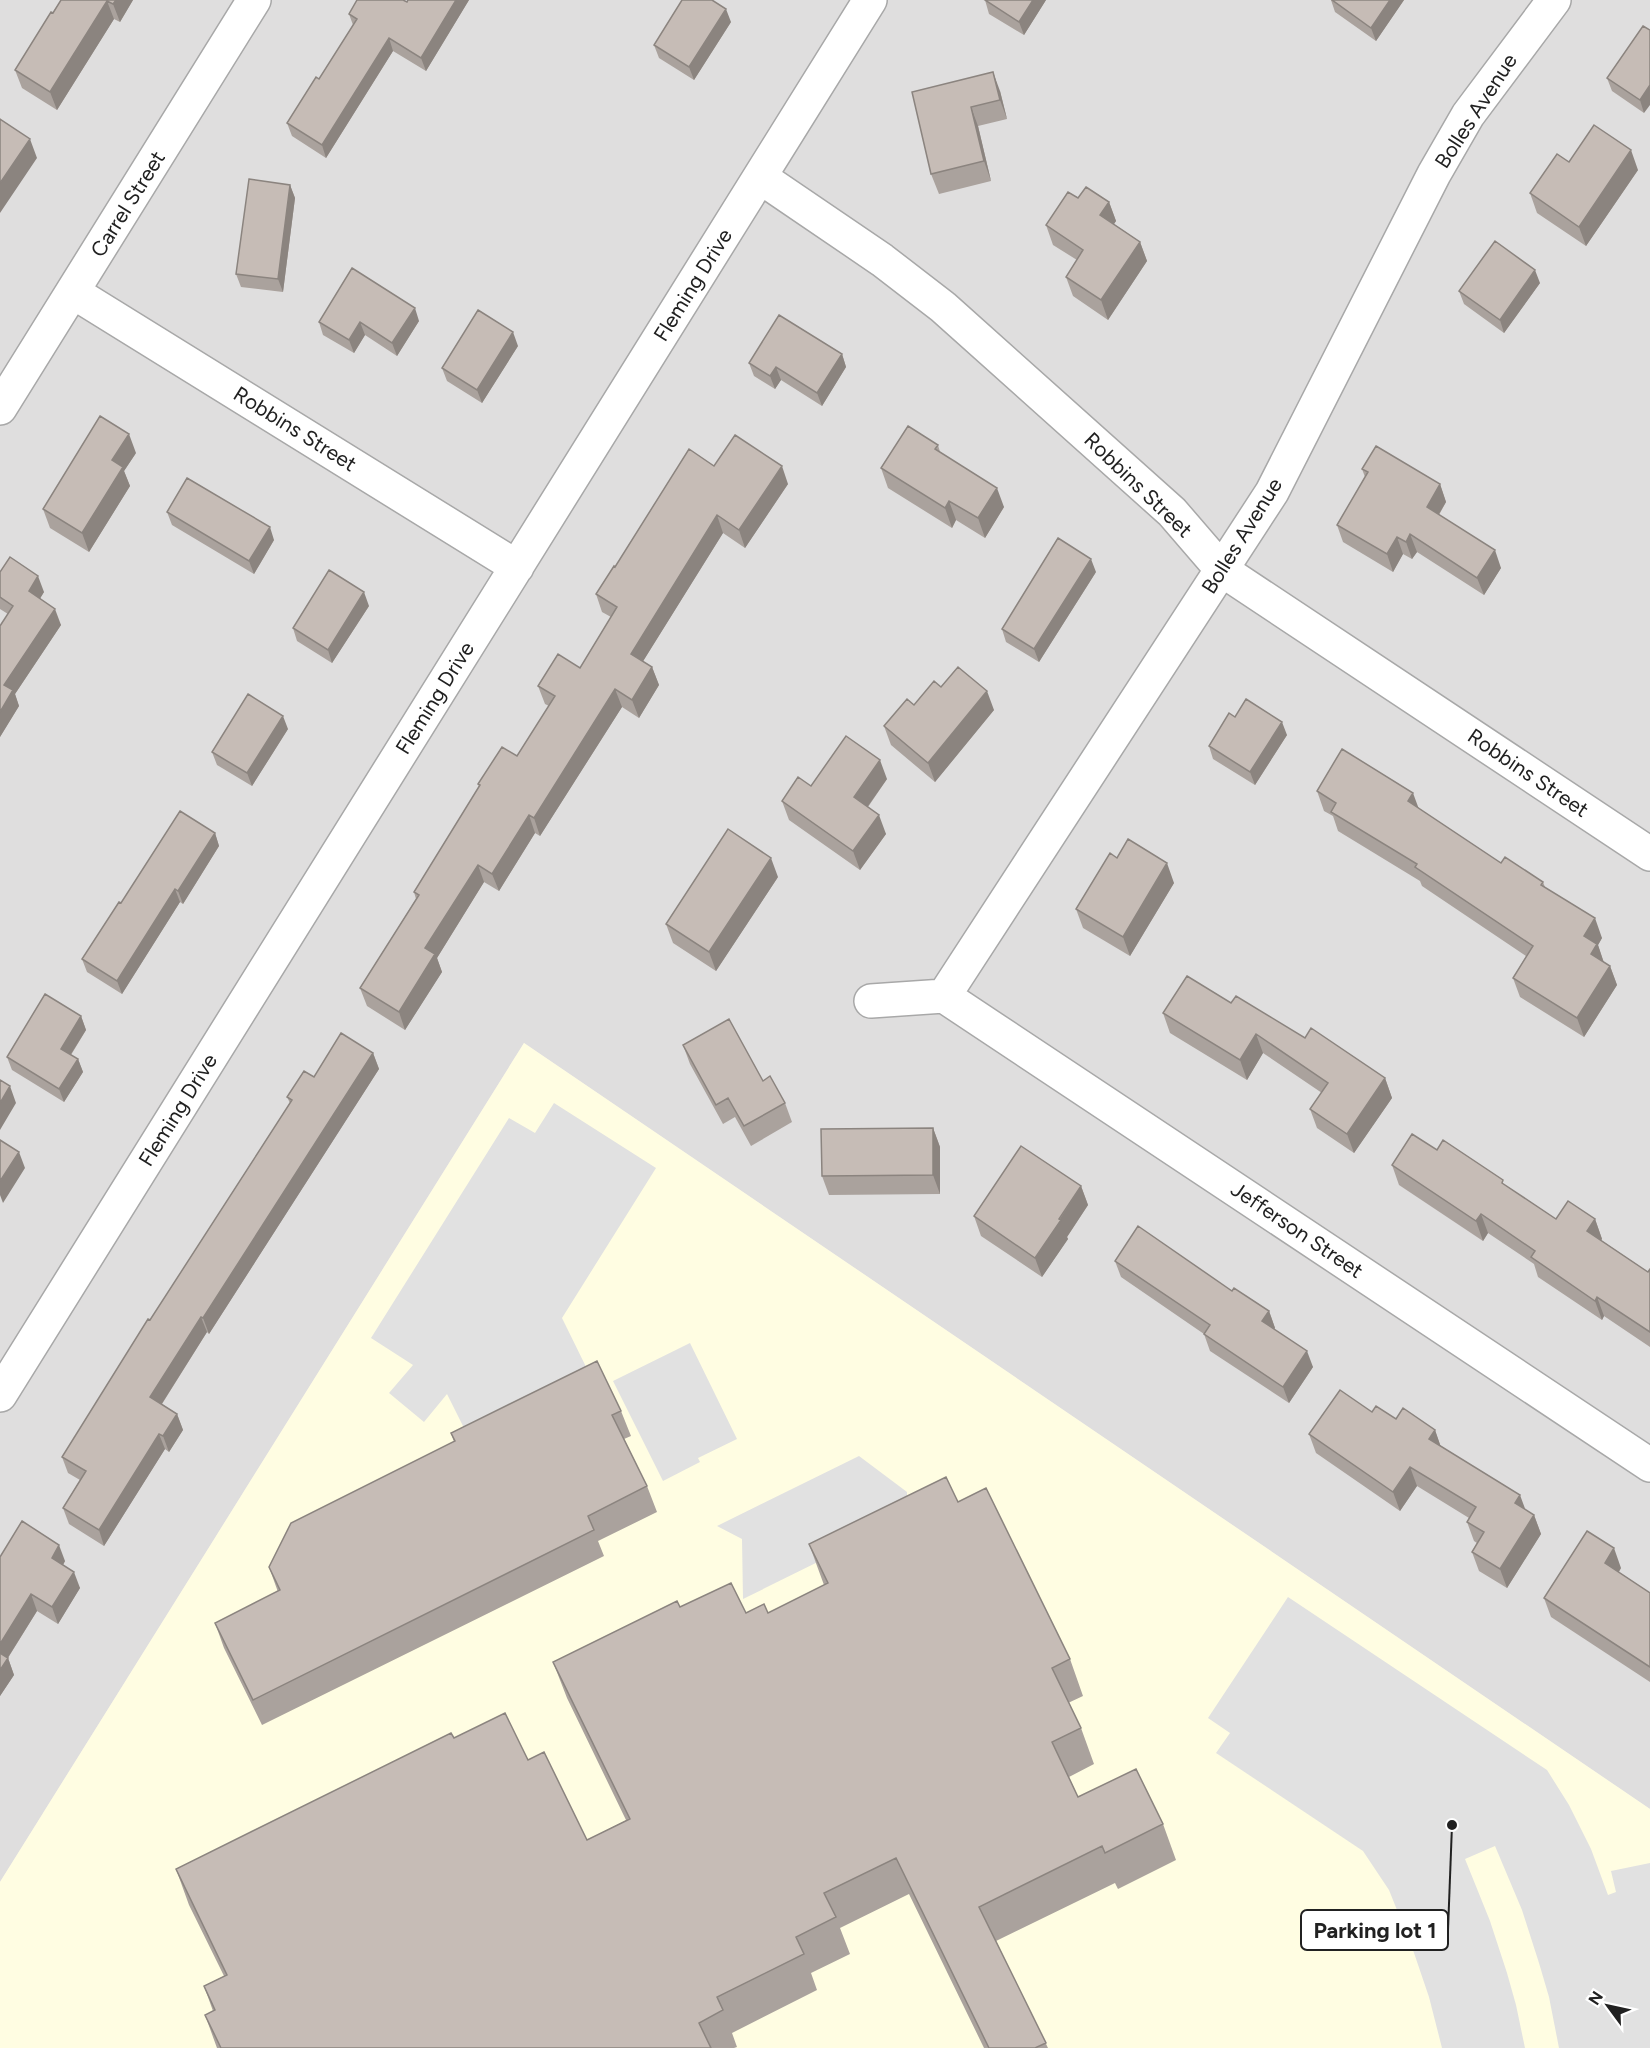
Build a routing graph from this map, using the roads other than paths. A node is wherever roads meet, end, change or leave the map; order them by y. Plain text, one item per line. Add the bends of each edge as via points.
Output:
1 (254, 0) edge
2 (870, 0) edge
3 (1554, 0) edge
4 (760, 177) junction
5 (73, 292) junction
6 (0, 408) edge
7 (517, 567) junction
8 (1222, 570) junction
9 (1650, 854) edge
10 (944, 996) junction
11 (871, 1001) dead end
12 (0, 1395) edge
13 (1650, 1465) edge

1 - 5 street, Carrel Street
2 - 4 street, Fleming Drive
3 - 8 street, Bolles Avenue via 1468,115 1272,492
4 - 7 street, Fleming Drive
4 - 8 street, Robbins Street via 882,260 943,308 1172,512
5 - 6 street, Carrel Street
5 - 7 street, Robbins Street
7 - 12 street, Fleming Drive
8 - 9 street, Robbins Street
8 - 10 street, Bolles Avenue
10 - 11 street
10 - 13 street, Jefferson Street

